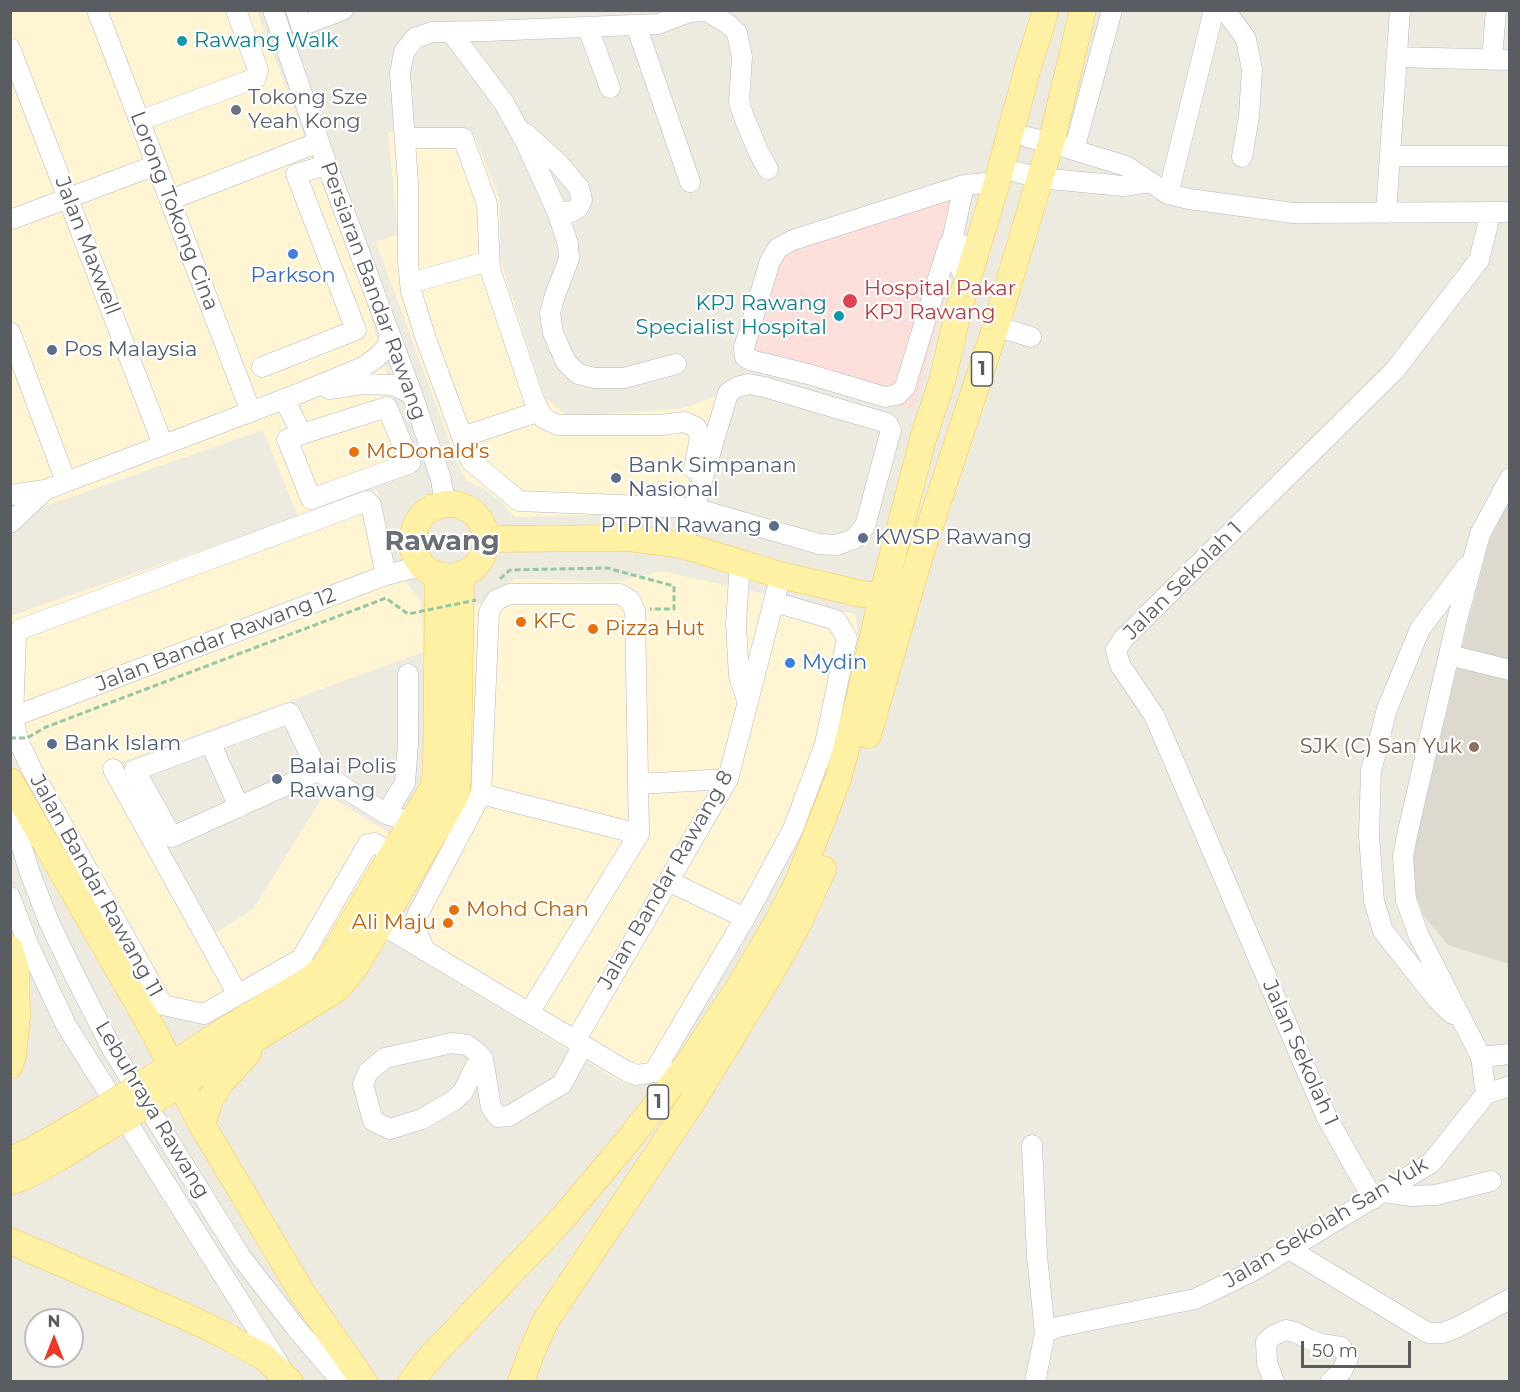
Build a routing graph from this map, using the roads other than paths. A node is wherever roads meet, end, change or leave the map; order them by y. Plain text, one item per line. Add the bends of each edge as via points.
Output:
1 (97, 10) edge
2 (236, 10) edge
3 (273, 10) edge
4 (296, 10) edge
5 (342, 10) edge
6 (1046, 10) edge
7 (1083, 10) edge
8 (1112, 10) edge
9 (1214, 10) edge
10 (1225, 10) edge
11 (1400, 10) edge
12 (1496, 10) edge
13 (707, 11) edge
14 (636, 25) junction
15 (588, 28) junction
16 (451, 32) junction
17 (10, 48) edge
18 (1397, 57) junction
19 (1501, 60) edge
20 (610, 88) dead end
21 (139, 121) junction
22 (514, 123) junction
23 (405, 138) junction
24 (319, 142) junction
25 (1051, 143) junction
26 (1390, 156) junction
27 (1509, 156) edge
28 (1242, 157) dead end
29 (156, 165) junction
30 (327, 165) junction
31 (768, 169) dead end
32 (1018, 178) junction
33 (690, 182) dead end
34 (1151, 182) junction
35 (964, 185) junction
36 (1168, 194) junction
37 (68, 198) junction
38 (170, 200) junction
39 (557, 211) junction
40 (1500, 212) edge
41 (1386, 213) junction
42 (10, 220) edge
43 (952, 241) junction
44 (489, 261) junction
45 (410, 283) junction
46 (996, 326) junction
47 (10, 332) edge
48 (1031, 337) dead end
49 (426, 339) junction
50 (393, 344) junction
51 (676, 364) dead end
52 (262, 367) dead end
53 (943, 378) junction
54 (412, 394) junction
55 (292, 396) junction
56 (540, 411) junction
57 (251, 412) junction
58 (891, 430) junction
59 (302, 434) junction
60 (462, 437) junction
61 (923, 439) junction
62 (163, 445) junction
63 (1509, 478) edge
64 (66, 482) junction
65 (45, 490) junction
66 (10, 495) edge
67 (445, 504) junction
68 (690, 508) junction
69 (10, 523) edge
70 (486, 539) junction
71 (681, 545) junction
72 (1474, 556) junction
73 (919, 559) junction
74 (740, 562) junction
75 (449, 571) junction
76 (386, 574) junction
77 (780, 575) junction
78 (819, 585) junction
79 (882, 596) junction
80 (774, 602) junction
81 (1449, 655) junction
82 (1509, 670) edge
83 (408, 674) dead end
84 (748, 703) junction
85 (12, 718) edge
86 (210, 742) junction
87 (113, 769) dead end
88 (318, 771) junction
89 (728, 779) junction
90 (10, 781) edge
91 (638, 784) junction
92 (481, 794) junction
93 (829, 802) junction
94 (239, 807) junction
95 (10, 811) edge
96 (386, 814) junction
97 (410, 825) junction
98 (639, 834) junction
99 (393, 853) junction
100 (415, 866) junction
101 (668, 881) junction
102 (10, 897) edge
103 (370, 917) junction
104 (745, 918) junction
105 (10, 949) edge
106 (425, 951) junction
107 (738, 989) junction
108 (238, 995) junction
109 (530, 1013) junction
110 (276, 1025) junction
111 (152, 1028) junction
112 (1467, 1029) junction
113 (224, 1031) junction
114 (579, 1043) junction
115 (1509, 1054) edge
116 (1481, 1057) junction
117 (483, 1059) junction
118 (10, 1065) edge
119 (654, 1072) junction
120 (168, 1079) junction
121 (1509, 1086) edge
122 (1486, 1094) junction
123 (110, 1116) junction
124 (202, 1125) junction
125 (1032, 1145) dead end
126 (10, 1160) edge
127 (1491, 1181) dead end
128 (10, 1182) edge
129 (1379, 1195) junction
130 (10, 1241) edge
131 (1289, 1250) junction
132 (1509, 1299) edge
133 (1045, 1333) junction
134 (290, 1382) edge
135 (342, 1382) edge
136 (364, 1382) edge
137 (411, 1382) edge
138 (521, 1382) edge
139 (1035, 1382) edge
140 (1274, 1382) edge
141 (1330, 1382) edge

1 - 21 street, Lorong Tokong Cina
2 - 21 street via 258,70 256,78
3 - 24 street, Persiaran Bandar Rawang
4 - 5 street via 301,26
6 - 25 main road via 1034,106
6 - 32 main road, 1 via 1029,64
7 - 25 main road, 1
8 - 25 street
9 - 36 street
10 - 28 street via 1246,39 1252,69
11 - 18 street
12 - 19 street
13 - 14 street via 690,12 658,24
13 - 31 street via 737,33 742,57 740,102
14 - 15 street
14 - 33 street
15 - 16 street
15 - 20 street
16 - 22 street via 504,103
16 - 23 street via 432,32 415,39 404,52 400,73
17 - 37 street, Jalan Maxwell
18 - 19 street
18 - 26 street
21 - 29 street, Lorong Tokong Cina
22 - 39 street
22 - 39 street via 579,188 582,200 578,208
23 - 44 street via 464,138 487,204
23 - 45 street
24 - 30 street, Persiaran Bandar Rawang
24 - 38 street
25 - 32 main road, 1
25 - 34 street via 1126,166
26 - 27 street
26 - 41 street
29 - 37 street
29 - 38 street, Lorong Tokong Cina
30 - 50 street, Persiaran Bandar Rawang
30 - 52 street via 296,174 356,330
32 - 34 street via 1123,186
32 - 35 street
32 - 46 main road, 1
32 - 53 main road, 1 via 959,308
34 - 36 street
35 - 43 street
35 - 43 street via 778,248 770,261 744,348 745,357 885,397 897,395 905,387
36 - 41 street via 1293,213
37 - 42 street
37 - 62 street, Jalan Maxwell
38 - 57 street, Lorong Tokong Cina
39 - 51 street via 569,259 550,313 553,333 566,362 578,374 595,378 624,378
40 - 41 street
40 - 129 street, Jalan Sekolah 1 via 1479,260 1395,370 1116,650 1120,665 1154,715 1327,1118
43 - 53 street via 966,247 941,347
44 - 45 street
44 - 56 street
45 - 49 street
46 - 48 street
46 - 73 main road, 1
47 - 64 street
49 - 50 street
49 - 60 street
50 - 54 street, Persiaran Bandar Rawang
50 - 55 street via 363,367
53 - 61 main road, 1
54 - 55 street via 392,385 364,384
54 - 67 street, Persiaran Bandar Rawang via 441,479
55 - 57 street
55 - 59 street
56 - 60 street
56 - 68 street via 543,418 558,425 684,422 696,427 700,437
57 - 62 street
58 - 61 street
58 - 68 street via 865,526 854,539 836,545 819,544
58 - 68 street via 887,423 764,387 737,387 728,393
59 - 59 street via 287,439 311,499 410,463 387,407
60 - 68 street via 471,461 519,501
61 - 79 main road, 1
62 - 64 street
63 - 72 street via 1480,534
64 - 65 street
65 - 66 street
65 - 69 street
67 - 70 main road via 474,513
67 - 75 main road via 434,507 418,520 412,547 416,557
68 - 71 street
70 - 71 main road via 629,538
70 - 75 main road via 481,559
71 - 74 main road
72 - 81 street
72 - 112 street via 1420,628 1387,709 1371,771 1369,836 1374,901 1383,931 1437,999
73 - 79 main road via 896,593
73 - 138 main road, 1 via 843,814 797,926 690,1105 546,1320
74 - 77 main road
74 - 84 street via 736,624 740,676
75 - 76 street, Jalan Bandar Rawang 12
75 - 97 main road via 436,774 433,788
75 - 100 main road via 457,791
76 - 85 street, Jalan Bandar Rawang 12
76 - 85 street, Jalan Bandar Rawang 11 via 367,501 21,629 16,637
77 - 78 main road
77 - 80 street, Jalan Bandar Rawang 8
78 - 79 main road
78 - 93 main road via 853,599 865,621
79 - 93 main road, 1 via 859,700
80 - 84 street, Jalan Bandar Rawang 8
80 - 104 street via 836,620 847,638 825,744 793,829
81 - 82 street
81 - 112 street via 1407,831 1404,882 1419,936
83 - 96 street via 405,783
84 - 89 street, Jalan Bandar Rawang 8
85 - 108 street, Jalan Bandar Rawang 11 via 33,772 163,1005 204,1014
86 - 88 street via 290,713
86 - 94 street
86 - 94 street via 135,770 172,837
87 - 108 street
88 - 94 street
88 - 96 street
89 - 91 street
89 - 101 street, Jalan Bandar Rawang 8
90 - 111 main road
91 - 92 street via 635,611 630,600 620,594 510,594 496,600 489,612
91 - 98 street
92 - 98 street
92 - 106 street via 417,915 416,930
93 - 107 main road, 1 via 798,882
95 - 135 street, Lebuhraya Rawang via 49,922 112,1049 241,1257
96 - 97 street
97 - 99 main road
98 - 109 street
99 - 100 street, Jalan Bandar Rawang 11
99 - 103 main road
99 - 108 street, Jalan Bandar Rawang 11 via 368,844 301,959
100 - 103 main road
101 - 104 street
101 - 114 street, Jalan Bandar Rawang 8
102 - 134 street, Lebuhraya Rawang via 66,1025
103 - 106 street
103 - 110 main road via 357,964 345,980
103 - 113 main road via 309,980
104 - 119 street
105 - 118 main road via 16,971 17,1016
106 - 109 street
107 - 119 street
107 - 137 main road, 1 via 688,1064 626,1143 563,1218
109 - 114 street
110 - 120 main road
110 - 124 main road via 221,1082
111 - 113 main road via 171,1038 195,1042
111 - 120 main road
112 - 116 street
113 - 120 main road
114 - 117 street, Jalan Bandar Rawang 8 via 562,1084 509,1116 498,1117 491,1107
114 - 119 street via 626,1071 637,1075
115 - 116 street
116 - 122 street
117 - 117 street via 463,1092 422,1119 390,1129 373,1121 363,1084 368,1072 385,1058 452,1043 467,1045
120 - 123 main road, bridge
120 - 124 main road
121 - 122 street
122 - 129 street, Jalan Sekolah San Yuk via 1431,1163
123 - 126 main road
123 - 128 main road via 57,1159
124 - 136 main road via 301,1291
125 - 133 street
127 - 129 street via 1436,1195
129 - 131 street, Jalan Sekolah San Yuk
130 - 134 main road via 224,1335 264,1357
131 - 132 street via 1428,1333 1456,1328
131 - 133 street, Jalan Sekolah San Yuk via 1195,1299
133 - 139 street
140 - 141 street via 1267,1363 1266,1342 1286,1330 1341,1347 1348,1358

